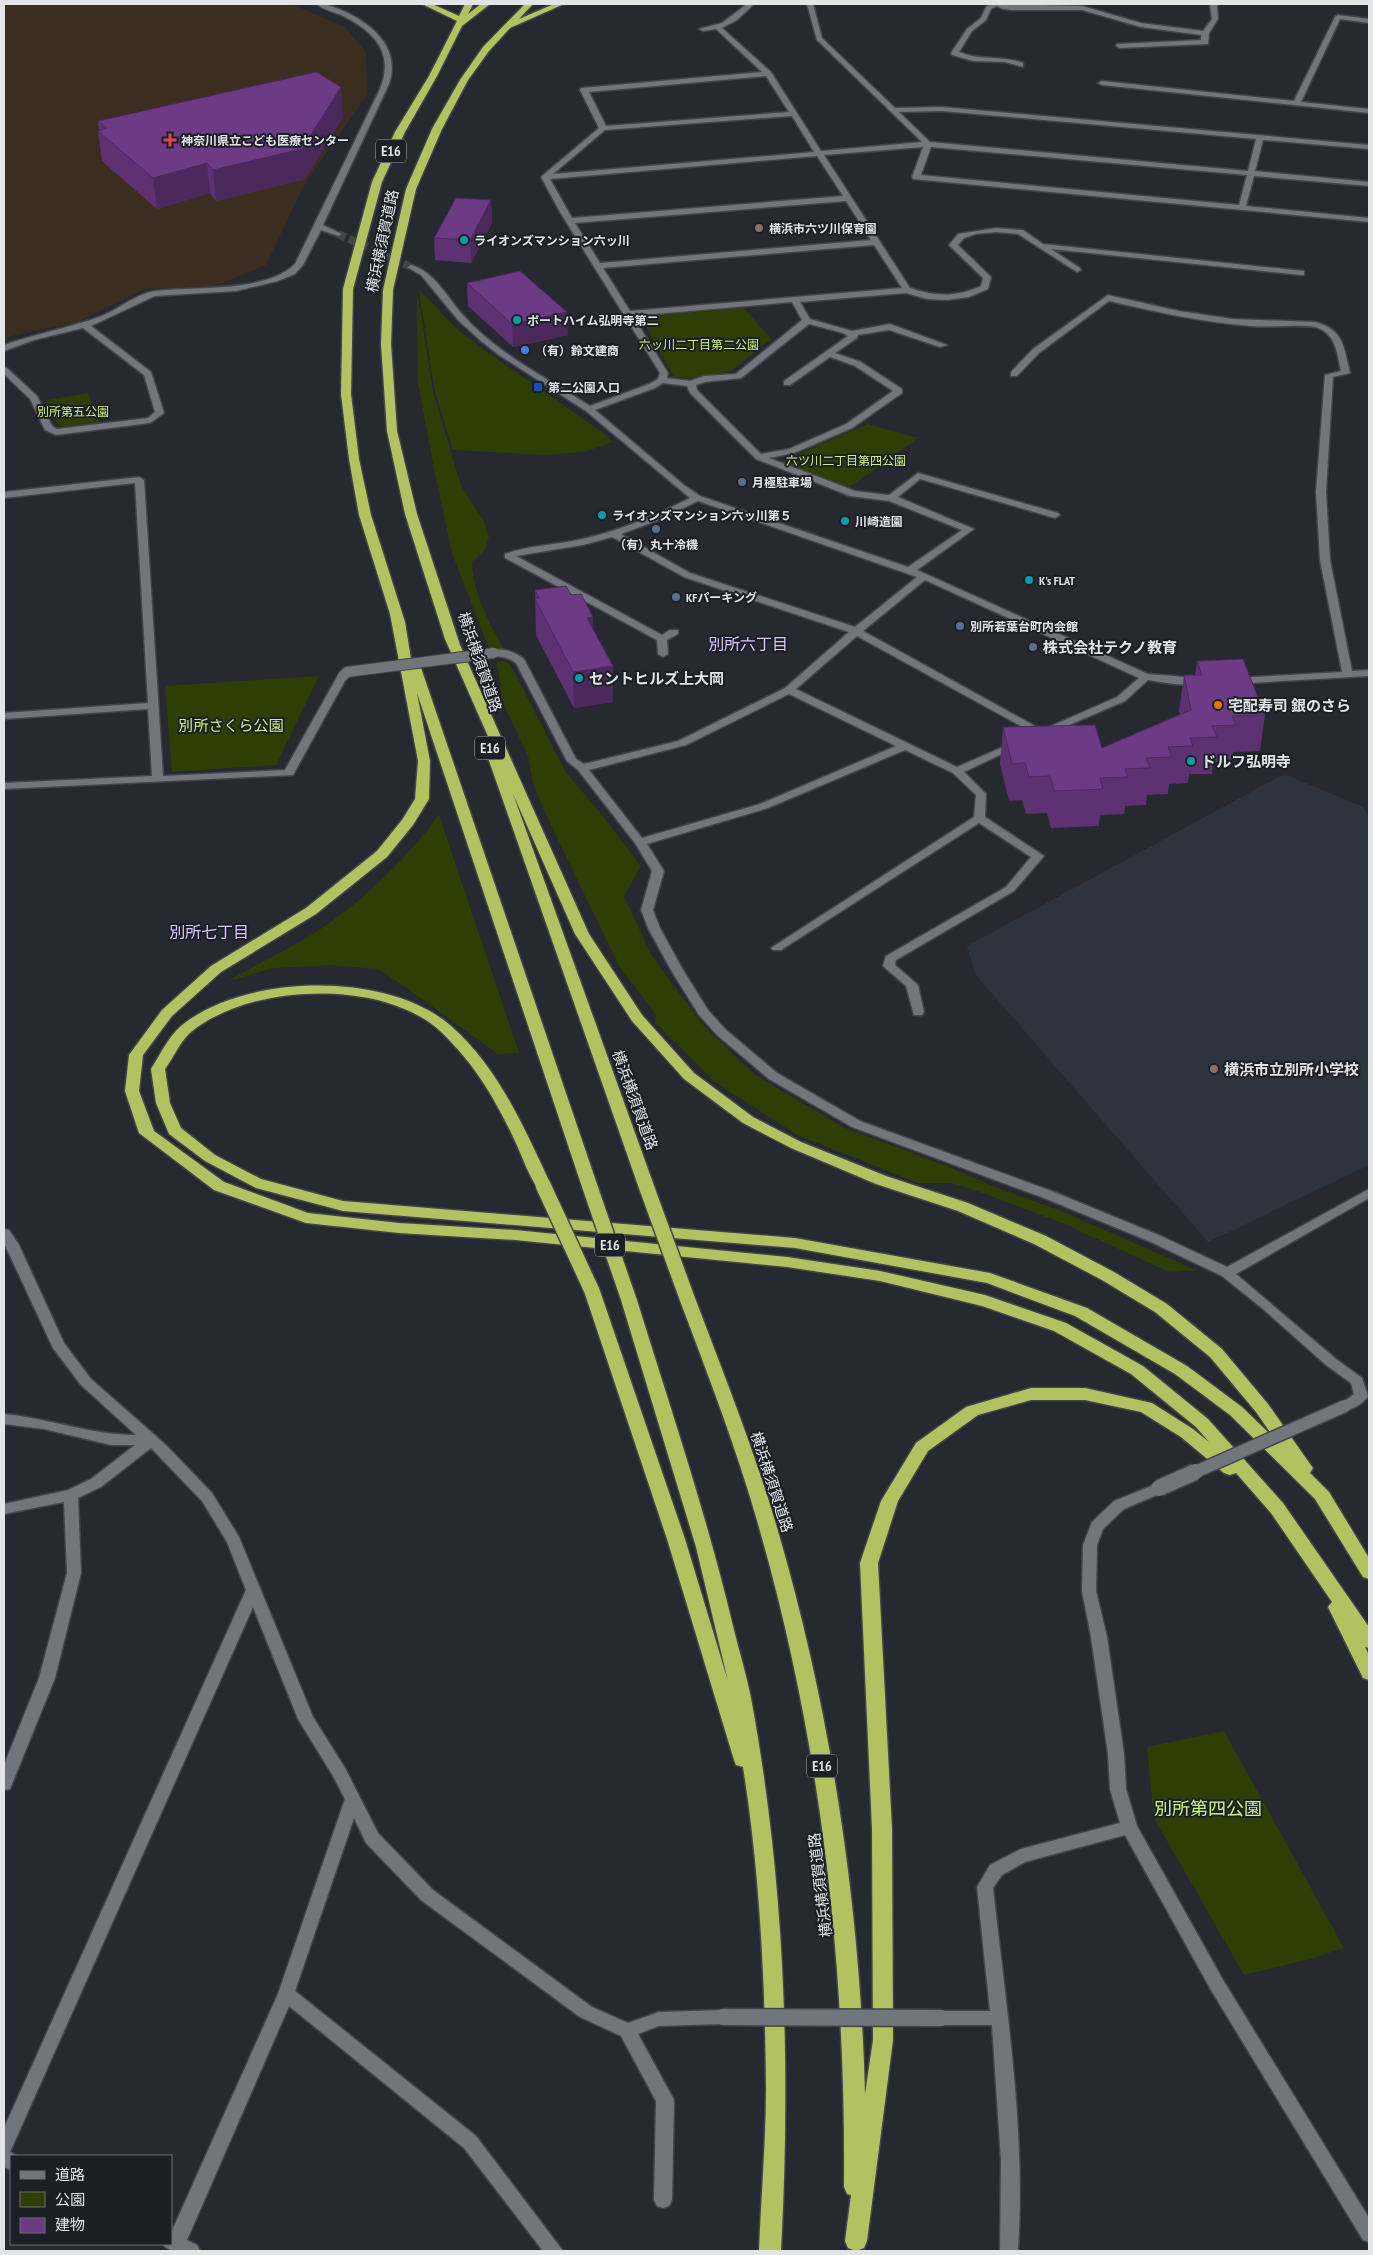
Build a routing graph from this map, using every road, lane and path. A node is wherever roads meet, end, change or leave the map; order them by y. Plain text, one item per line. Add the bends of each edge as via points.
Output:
1 (320, 4) edge
2 (426, 4) edge
3 (448, 4) edge
4 (486, 4) edge
5 (516, 4) edge
6 (520, 4) edge
7 (529, 4) edge
8 (536, 4) edge
9 (560, 4) edge
10 (752, 4) edge
11 (810, 4) edge
12 (998, 4) edge
13 (1216, 4) edge
14 (469, 5) edge
15 (1079, 5) edge
16 (445, 11) edge
17 (514, 14) junction
18 (1369, 21) edge
19 (461, 22) junction
20 (718, 28) junction
21 (703, 29) dead end
22 (501, 31) junction
23 (1204, 33) junction
24 (1120, 46) dead end
25 (1020, 65) dead end
26 (768, 74) junction
27 (1102, 83) dead end
28 (1298, 102) junction
29 (892, 110) junction
30 (1369, 110) edge
31 (793, 114) junction
32 (603, 128) junction
33 (1260, 138) junction
34 (928, 144) junction
35 (1369, 148) edge
36 (819, 154) junction
37 (1251, 174) junction
38 (545, 177) junction
39 (1369, 184) edge
40 (848, 198) junction
41 (1242, 208) junction
42 (1369, 220) edge
43 (570, 221) junction
44 (319, 226) junction
45 (338, 234) tunnel mouth
46 (876, 242) junction
47 (1042, 246) junction
48 (598, 266) junction
49 (411, 267) tunnel mouth
50 (1077, 270) dead end
51 (1301, 273) dead end
52 (907, 290) junction
53 (794, 299) junction
54 (628, 314) junction
55 (807, 321) junction
56 (85, 325) junction
57 (850, 334) junction
58 (943, 345) dead end
59 (4, 348) edge
60 (830, 354) junction
61 (4, 370) edge
62 (1014, 374) dead end
63 (662, 380) junction
64 (787, 383) dead end
65 (691, 384) junction
66 (589, 409) junction
67 (759, 457) junction
68 (4, 495) edge
69 (698, 498) junction
70 (891, 498) junction
71 (1054, 515) dead end
72 (614, 534) junction
73 (911, 570) junction
74 (924, 576) junction
75 (396, 614) junction
76 (674, 632) dead end
77 (856, 632) junction
78 (451, 639) junction
79 (662, 639) junction
80 (663, 654) dead end
81 (1348, 674) junction
82 (1369, 674) edge
83 (1146, 677) junction
84 (789, 690) junction
85 (153, 706) junction
86 (4, 716) edge
87 (1041, 734) junction
88 (905, 746) junction
89 (577, 764) junction
90 (957, 771) junction
91 (158, 780) junction
92 (4, 786) edge
93 (979, 818) junction
94 (640, 842) junction
95 (776, 948) dead end
96 (918, 1012) dead end
97 (1369, 1193) edge
98 (4, 1233) edge
99 (1227, 1273) junction
100 (4, 1419) edge
101 (151, 1440) junction
102 (71, 1495) junction
103 (1323, 1496) junction
104 (1277, 1508) junction
105 (4, 1510) edge
106 (1354, 1546) junction
107 (1369, 1563) edge
108 (1317, 1566) junction
109 (1369, 1572) edge
110 (254, 1589) junction
111 (1369, 1640) edge
112 (1369, 1673) edge
113 (4, 1784) edge
114 (352, 1800) junction
115 (761, 1819) junction
116 (1129, 1826) junction
117 (286, 1994) junction
118 (998, 2018) junction
119 (627, 2031) junction
120 (4, 2146) edge
121 (663, 2200) dead end
122 (1369, 2234) edge
123 (180, 2245) edge
124 (855, 2246) edge
125 (554, 2251) edge
126 (770, 2251) edge
127 (1009, 2251) edge

1 - 44 street via 346,14 376,34 389,63 384,88
2 - 16 highway
3 - 16 highway
4 - 19 highway
5 - 17 highway
6 - 17 highway
7 - 17 highway, 横浜横須賀道路 / E16
8 - 17 highway
9 - 22 highway
10 - 20 street
11 - 29 street via 819,38
12 - 15 street via 1023,9
12 - 25 street via 988,8 984,19 969,30 955,53 966,58 992,62 1003,59
13 - 23 street via 1213,5 1215,19
14 - 19 highway, 横浜横須賀道路 / E16
15 - 23 street via 1122,20 1173,31
16 - 19 highway
17 - 22 highway, 横浜横須賀道路 / E16
18 - 28 street via 1338,17
19 - 75 highway, 横浜横須賀道路 / E16 via 400,132 377,182 348,289 346,394 354,459 365,515
20 - 21 street
20 - 26 street
22 - 78 highway, 横浜横須賀道路 / E16 via 464,80 437,129 412,189 388,290 386,344 392,431 411,514
23 - 24 street via 1205,42 1200,43
26 - 31 street
26 - 32 street via 584,90
27 - 28 street
28 - 30 street
29 - 33 street via 942,109
29 - 34 street
31 - 32 street
31 - 36 street
32 - 38 street
33 - 35 street
33 - 37 street
34 - 36 street
34 - 37 street
34 - 41 street via 916,177
36 - 38 street
36 - 40 street
37 - 39 street
37 - 41 street
38 - 43 street
40 - 43 street
40 - 46 street
41 - 42 street
43 - 48 street
44 - 45 street
44 - 56 street via 292,272 236,288 154,294
46 - 48 street
46 - 52 street
47 - 50 street
47 - 51 street
47 - 52 street via 1020,232 996,230 961,236 953,245 987,278 985,287 972,294 941,299
48 - 54 street
49 - 66 street via 424,273 461,318 496,348
52 - 53 street
53 - 54 street
53 - 55 street
54 - 63 street via 664,373
55 - 57 street
55 - 65 street via 738,376 704,379
56 - 59 street
56 - 61 street via 148,374 160,413 150,420 56,432 48,428 34,398
57 - 58 street via 890,327
57 - 60 street via 854,336
60 - 64 street
60 - 67 street via 858,364 899,391 849,426 790,450
62 - 81 street via 1036,351 1108,298 1215,320 1308,324 1324,328 1336,336 1346,373 1329,375 1321,492 1325,560
63 - 65 street
63 - 66 street
65 - 67 street via 693,391
66 - 69 street
67 - 70 street via 853,494
68 - 85 street via 139,480
69 - 72 street
69 - 73 street
70 - 71 street via 918,476
70 - 73 street via 969,529
72 - 77 street via 686,575
72 - 79 street via 508,556
73 - 74 street
74 - 77 street
74 - 83 street
75 - 104 highway via 424,761 422,799 382,854 311,911 216,970 167,1013 136,1055 132,1091 147,1133 219,1186 306,1218 787,1262 880,1276 985,1301 1060,1328 1137,1370 1202,1423
75 - 115 highway, 横浜横須賀道路 / E16, bridge via 629,1300 705,1547 741,1696
76 - 79 street
77 - 84 street
77 - 87 street
78 - 103 highway via 582,934 637,1018 688,1076 748,1120 796,1145 881,1180 964,1207 1040,1240 1161,1308 1216,1353 1262,1408
78 - 124 highway, 横浜横須賀道路 / E16, bridge via 686,1298 728,1405 769,1531 807,1685 830,1812 846,1941 854,2068
79 - 80 street
81 - 82 street
81 - 83 street via 1218,681
83 - 87 street via 1121,699
84 - 88 street
84 - 89 street via 682,743
85 - 86 street
85 - 91 street
87 - 90 street
88 - 90 street
88 - 94 street via 764,806
89 - 91 street, bridge via 520,661 511,654 494,654 347,672 289,774
89 - 94 street
90 - 93 street via 981,794
91 - 92 street
93 - 95 street
93 - 96 street via 1038,856 1010,889 890,958 889,966 912,985
94 - 99 street via 658,870 646,910 677,970 703,1012 720,1032 773,1076 856,1124 1049,1195 1156,1239
97 - 99 street
98 - 101 street via 58,1346 86,1382
99 - 116 street, bridge via 1357,1381 1361,1396 1120,1505 1097,1526 1090,1545 1089,1591 1099,1637 1118,1789
100 - 101 street via 44,1424 111,1440
101 - 102 street via 96,1483
101 - 110 street via 207,1498 234,1541
102 - 105 street
102 - 113 street via 74,1573 46,1678
103 - 106 highway
103 - 115 highway, bridge via 1236,1411 1181,1370 1081,1312 990,1278 795,1243 343,1206 256,1183 210,1158 174,1131 163,1103 158,1069 186,1029 224,1005 272,992 318,988 379,996 423,1012 460,1042 497,1091 543,1185 592,1291 676,1539
104 - 108 highway
104 - 124 highway via 1187,1433 1146,1407 1085,1394 1031,1394 972,1410 922,1447 890,1501 869,1563 882,1829 883,2040
106 - 107 highway
106 - 109 highway
108 - 111 highway
108 - 112 highway
110 - 114 street via 306,1719 339,1772
110 - 120 street
114 - 117 street
114 - 119 street via 372,1838 427,1895 586,2012
115 - 126 highway, 横浜横須賀道路 / E16 via 772,1946 775,2061
116 - 118 street via 1021,1856 996,1870 985,1887
116 - 122 street via 1217,1985
117 - 123 street
117 - 125 street via 470,2142
118 - 119 street, bridge via 659,2019
118 - 127 street via 1008,2093
119 - 121 street via 665,2100

